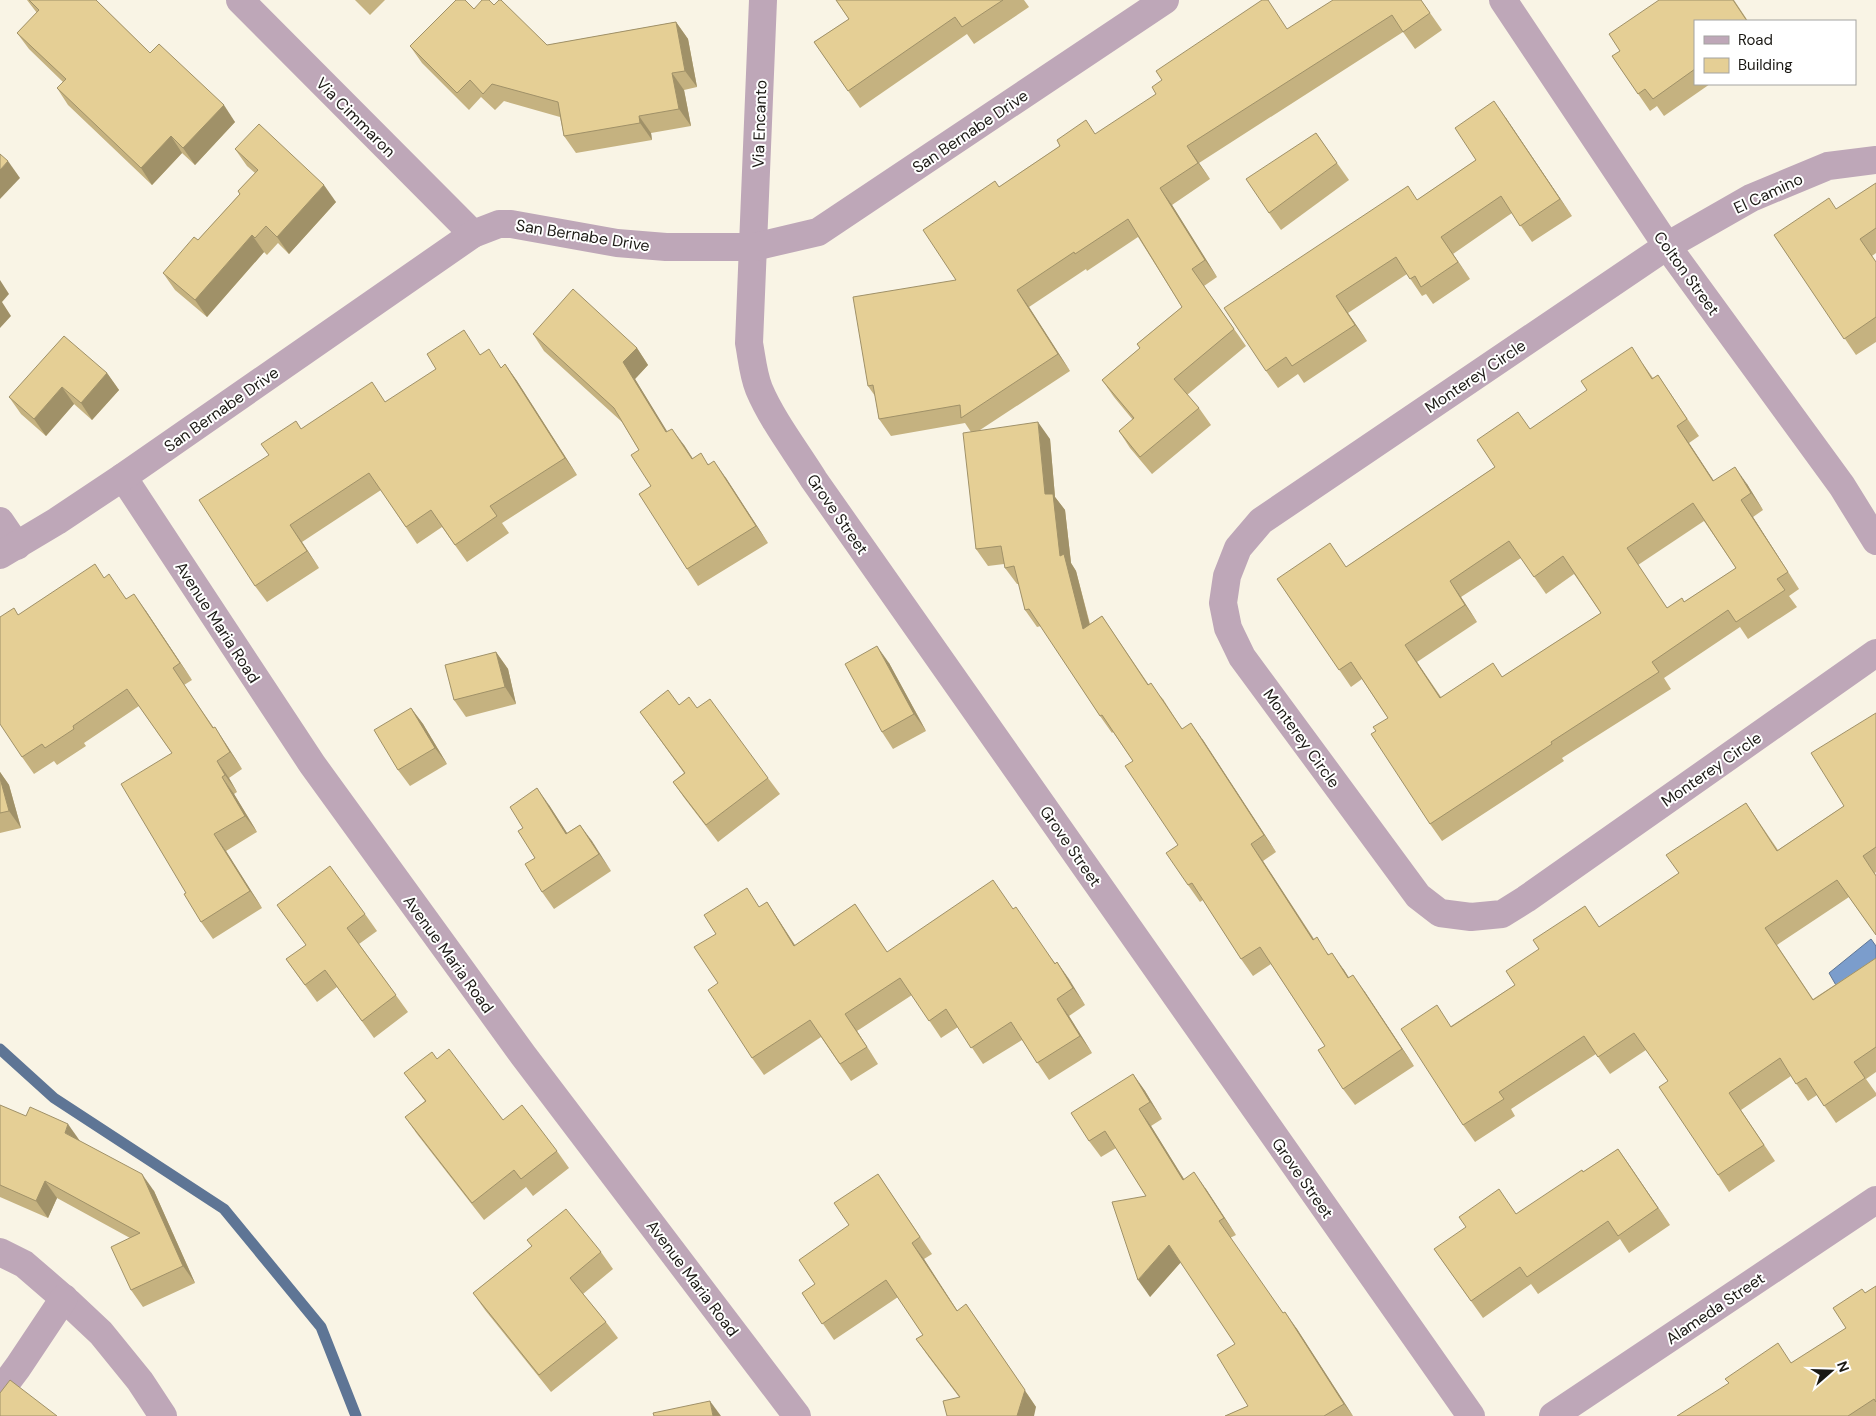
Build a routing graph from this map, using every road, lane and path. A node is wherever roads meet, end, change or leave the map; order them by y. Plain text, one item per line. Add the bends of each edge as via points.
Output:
1 (240, 0) edge
2 (763, 0) edge
3 (1165, 0) edge
4 (1503, 0) edge
5 (1876, 160) edge
6 (473, 234) junction
7 (1667, 246) junction
8 (754, 247) junction
9 (123, 477) junction
10 (0, 521) edge
11 (1876, 541) edge
12 (8, 551) edge
13 (1876, 653) edge
14 (1876, 1200) edge
15 (0, 1252) edge
16 (64, 1298) junction
17 (0, 1391) edge
18 (163, 1416) edge
19 (797, 1416) edge
20 (1471, 1416) edge
21 (1553, 1416) edge

1 - 6 street, Via Cimmaron
2 - 8 street, Via Encanto
3 - 8 street, San Bernabe Drive via 818,232
4 - 7 street, Colton Street
5 - 7 street, El Camino via 1828,166 1751,198
6 - 8 street, San Bernabe Drive via 499,224 511,224 617,244
6 - 9 street, San Bernabe Drive
7 - 11 street, Colton Street via 1842,486
7 - 13 street, Monterey Circle via 1261,521 1238,548 1227,576 1223,603 1228,628 1242,657 1418,896 1440,912 1471,916 1502,914 1526,899
8 - 20 street, Grove Street via 749,343 753,368 767,405 814,480
9 - 12 street, San Bernabe Drive
9 - 19 street, Avenue Maria Road via 312,764 523,1055
10 - 12 street
14 - 21 street, Alameda Street
15 - 16 street via 24,1264
16 - 17 street
16 - 18 street via 101,1333 140,1381

